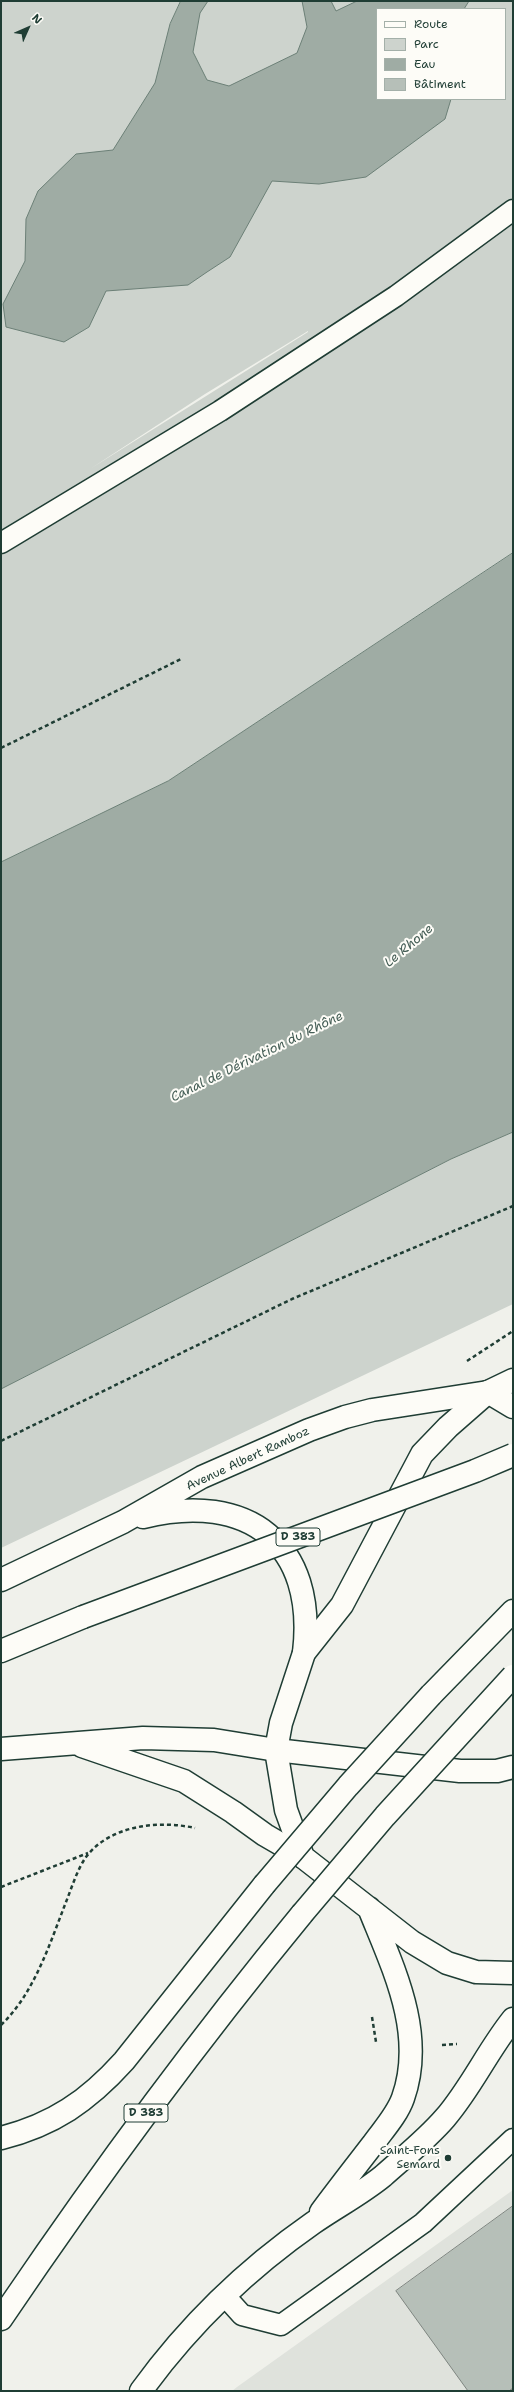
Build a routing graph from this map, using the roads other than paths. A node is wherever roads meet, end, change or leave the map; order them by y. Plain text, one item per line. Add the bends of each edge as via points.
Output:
1 (513, 210) edge
2 (1, 543) edge
3 (513, 1380) edge
4 (488, 1392) junction
5 (513, 1408) edge
6 (513, 1455) edge
7 (122, 1522) junction
8 (1, 1580) edge
9 (513, 1611) edge
10 (1, 1651) edge
11 (304, 1653) junction
12 (513, 1676) edge
13 (71, 1743) junction
14 (1, 1749) edge
15 (276, 1750) junction
16 (513, 1767) edge
17 (303, 1857) junction
18 (369, 1907) junction
19 (513, 1973) edge
20 (513, 2019) edge
21 (1, 2138) edge
22 (513, 2139) edge
23 (312, 2223) junction
24 (224, 2295) junction
25 (1, 2319) edge
26 (141, 2391) edge

1 - 2 lane via 396,296 220,411
3 - 4 main road
4 - 5 main road
4 - 7 main road, Avenue Albert Ramboz via 402,1404 345,1417 202,1477
4 - 11 main road via 448,1426 422,1454 342,1605
6 - 10 main road, D 383, bridge via 83,1617
7 - 8 main road, Avenue Albert Ramboz
7 - 11 main road via 164,1512 194,1510 230,1516 251,1523 268,1534 292,1561 299,1579 305,1602 307,1628
9 - 21 main road, bridge via 431,1695 354,1780 264,1885 124,2062 99,2088 65,2114 24,2132
11 - 15 main road via 281,1723
12 - 25 main road, D 383, bridge via 385,1816 216,2020 122,2144
13 - 14 main road
13 - 15 main road via 143,1738 214,1740
13 - 17 main road via 184,1781
15 - 16 main road via 460,1771
15 - 17 main road via 286,1810
17 - 18 main road
18 - 19 main road via 412,1942 447,1963 476,1972
18 - 23 main road via 403,1995 409,2021 410,2068 403,2099 391,2120
20 - 23 main road via 494,2042 463,2094 444,2118 377,2180
22 - 24 lane via 423,2223 281,2325 242,2315
23 - 24 main road
24 - 26 main road via 181,2340

